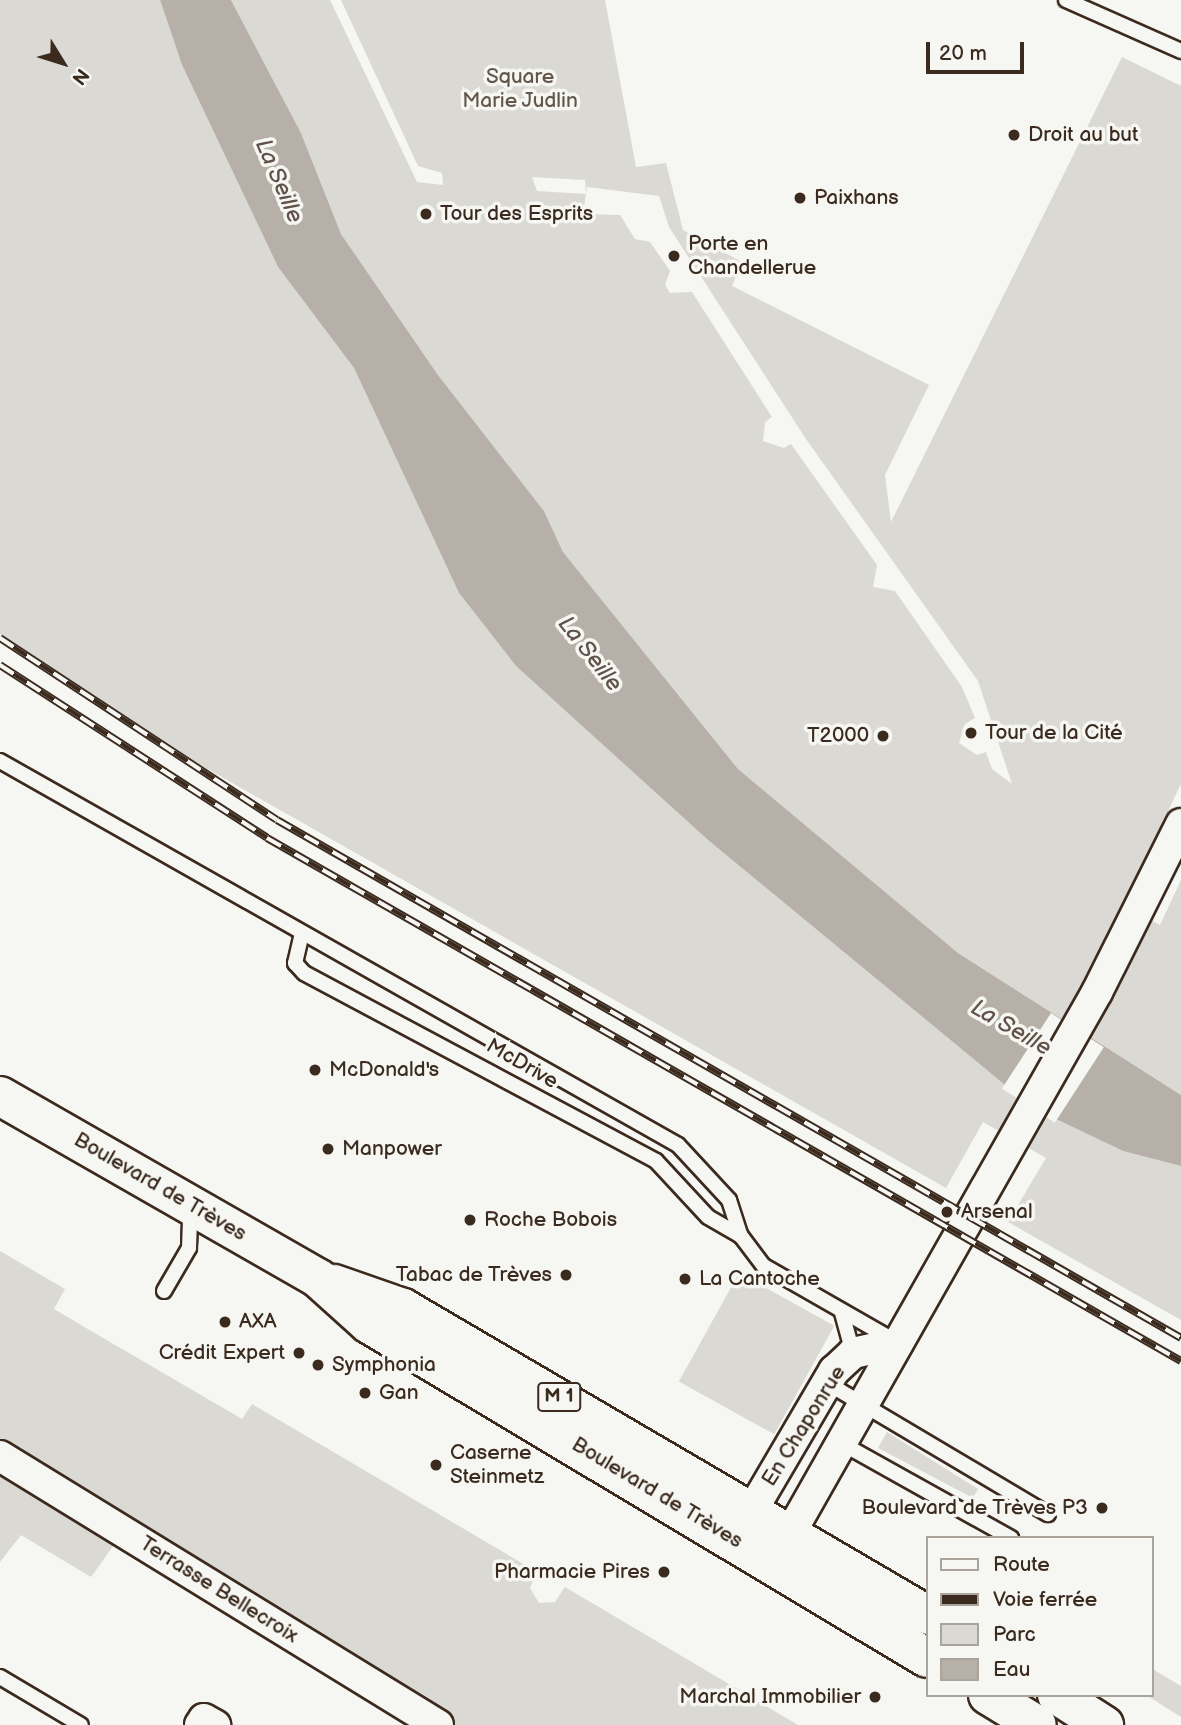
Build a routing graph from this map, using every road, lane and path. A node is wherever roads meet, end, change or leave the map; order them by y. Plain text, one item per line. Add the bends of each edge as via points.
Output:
1 (1066, 0) edge
2 (1181, 51) edge
3 (0, 761) edge
4 (1181, 824) edge
5 (302, 933) junction
6 (0, 1096) edge
7 (190, 1202) junction
8 (741, 1236) junction
9 (164, 1291) dead end
10 (841, 1312) junction
11 (898, 1343) junction
12 (853, 1353) junction
13 (827, 1383) junction
14 (864, 1403) junction
15 (841, 1443) junction
16 (0, 1456) edge
17 (1048, 1514) dead end
18 (743, 1525) junction
19 (1007, 1536) edge
20 (782, 1548) junction
21 (926, 1615) edge
22 (926, 1657) edge
23 (0, 1677) edge
24 (991, 1697) edge
25 (1060, 1697) edge
26 (80, 1725) edge
27 (201, 1725) edge
28 (215, 1725) edge
29 (438, 1725) edge
30 (1037, 1725) edge
31 (1104, 1725) edge

1 - 2 lane
3 - 5 lane
4 - 11 street, En Chaponrue via 1097,992
5 - 8 lane via 678,1145 729,1200
5 - 8 lane, McDrive via 295,963 304,973 656,1161 708,1217
6 - 7 main road, Boulevard de Trèves / M 1
7 - 9 lane via 189,1248
7 - 18 main road, Boulevard de Trèves / M 1 via 319,1279 369,1324
8 - 10 lane via 764,1266
10 - 11 lane
10 - 12 lane
11 - 12 street, En Chaponrue
11 - 14 street, En Chaponrue
12 - 13 street, En Chaponrue
13 - 14 lane
13 - 18 street, En Chaponrue
14 - 15 street, En Chaponrue
14 - 17 lane
15 - 19 lane
15 - 20 street, En Chaponrue
16 - 29 street, Terrasse Bellecroix
18 - 20 main road, Boulevard de Trèves / M 1
20 - 21 main road, Boulevard de Trèves / M 1
20 - 22 main road, Boulevard de Trèves / M 1
23 - 26 lane
24 - 30 main road
25 - 31 main road
27 - 28 street via 204,1718

